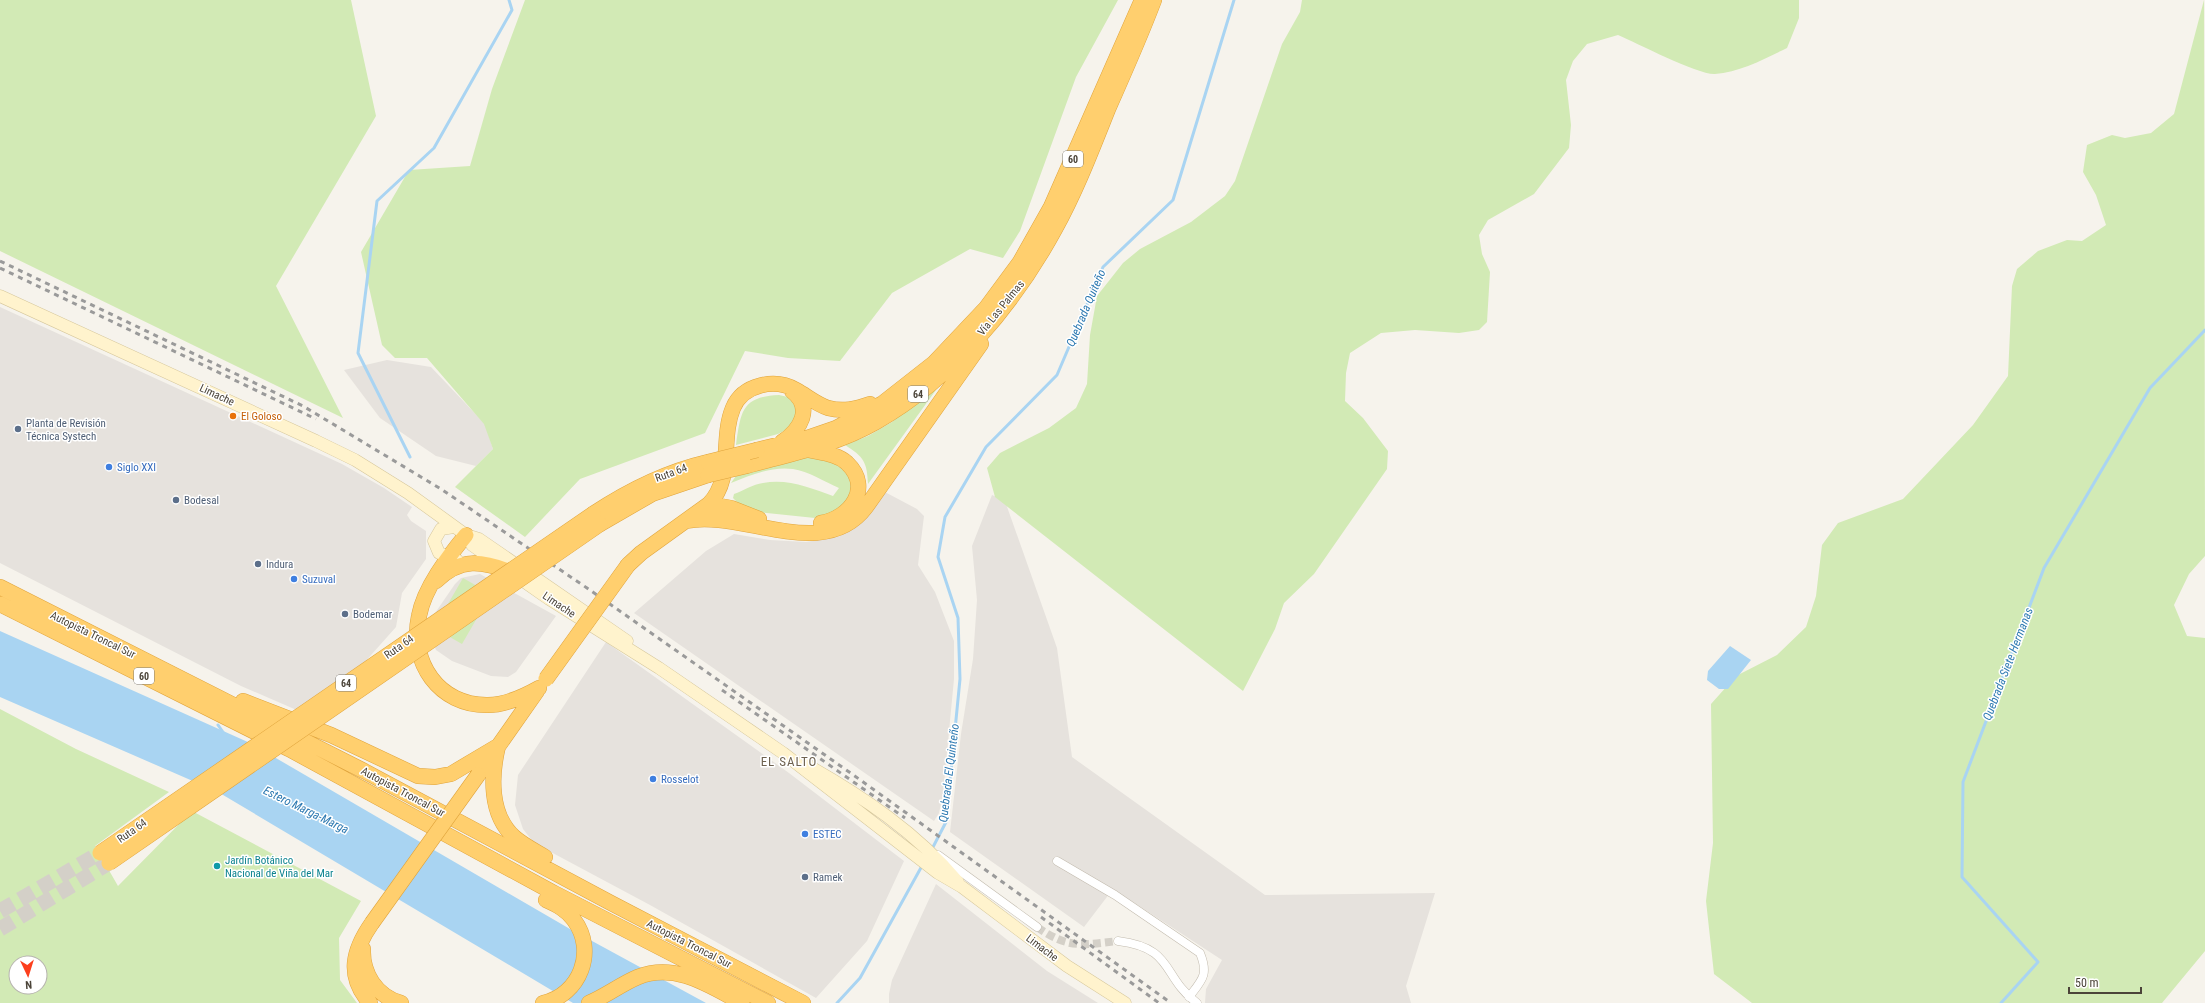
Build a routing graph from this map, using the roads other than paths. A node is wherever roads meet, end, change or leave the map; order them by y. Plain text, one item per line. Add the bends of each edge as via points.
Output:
1 (1142, 0) edge
2 (1154, 0) edge
3 (0, 296) edge
4 (1004, 306) junction
5 (782, 386) junction
6 (899, 392) junction
7 (778, 445) junction
8 (808, 449) junction
9 (708, 469) junction
10 (719, 490) junction
11 (709, 504) junction
12 (731, 508) junction
13 (686, 521) junction
14 (460, 531) junction
15 (447, 558) junction
16 (469, 564) junction
17 (511, 572) junction
18 (433, 585) junction
19 (0, 587) edge
20 (0, 604) edge
21 (658, 668) junction
22 (182, 679) junction
23 (542, 683) junction
24 (498, 746) junction
25 (783, 753) junction
26 (333, 772) junction
27 (910, 847) junction
28 (104, 858) tunnel mouth
29 (937, 860) junction
30 (1057, 861) dead end
31 (1038, 927) tunnel mouth
32 (368, 928) junction
33 (1118, 941) tunnel mouth
34 (1189, 997) junction
35 (370, 1003) edge
36 (401, 1003) edge
37 (543, 1003) edge
38 (589, 1003) edge
39 (742, 1003) edge
40 (768, 1003) edge
41 (803, 1003) edge
42 (808, 1003) edge
43 (1125, 1003) edge
44 (1197, 1003) edge

1 - 6 highway, Vía Las Palmas / 60 via 1052,207 1020,262 1000,291 967,330 934,363
2 - 4 highway, Vía Las Palmas / 60 via 1066,208 1038,259
3 - 14 main road, Limache via 355,460 408,493
4 - 8 highway, Vía Las Palmas / 64 via 954,362 903,405 859,431
4 - 13 highway via 952,387 862,512 850,523 828,531 796,532 720,519
5 - 6 highway via 796,390 821,405 841,410 872,404
5 - 7 highway via 793,392 800,400 803,417 795,432
5 - 10 highway via 764,384 753,388 742,395 736,403 728,425 724,471
6 - 7 highway, Vía Las Palmas / 64 via 867,413 836,428
7 - 9 highway, Vía Las Palmas / 64, bridge via 757,450
8 - 9 highway, Vía Las Palmas / 64, bridge via 746,466
8 - 12 highway via 841,459 854,474 858,486 856,498 846,513 829,521 815,523 759,519
9 - 28 highway, Ruta 64 / 64, bridge via 596,519
10 - 11 highway
10 - 12 highway
11 - 12 highway
11 - 13 highway
13 - 23 highway, bridge via 628,564
14 - 15 highway
14 - 15 main road via 445,527 435,536 436,549
14 - 17 main road, Limache via 472,545
14 - 21 main road, Limache via 479,539 602,623
15 - 16 main road
15 - 18 highway
16 - 17 highway via 482,562
16 - 18 highway via 452,570
17 - 21 main road, Limache
18 - 23 highway via 421,607 417,639 423,666 436,684 455,699 480,705 508,702
19 - 22 highway, Autopista Troncal Sur / 60
20 - 26 highway, Autopista Troncal Sur / 60
21 - 25 main road, Limache
22 - 24 highway via 331,735 418,776 435,777 451,774
22 - 41 highway, Autopista Troncal Sur via 364,771
23 - 24 highway
24 - 32 highway, bridge
24 - 42 highway via 495,760 495,801 504,824 514,837 561,866 732,957
25 - 27 main road, Limache
25 - 27 main road, Limache via 833,779 876,808
26 - 37 highway via 400,816 567,912 578,926 584,942 584,960 579,976 569,989 556,999
26 - 40 highway, Autopista Troncal Sur via 554,893
27 - 29 main road, Limache
27 - 29 main road, Limache
29 - 31 street, Limache
29 - 43 main road, Limache via 962,887 1045,951
30 - 34 street via 1115,895 1200,953 1204,962 1203,978
32 - 35 highway via 357,949 355,970 361,990
32 - 36 highway via 363,956 370,980 382,993
33 - 34 street via 1154,951
34 - 44 street
38 - 39 highway via 637,977 666,972 693,977

